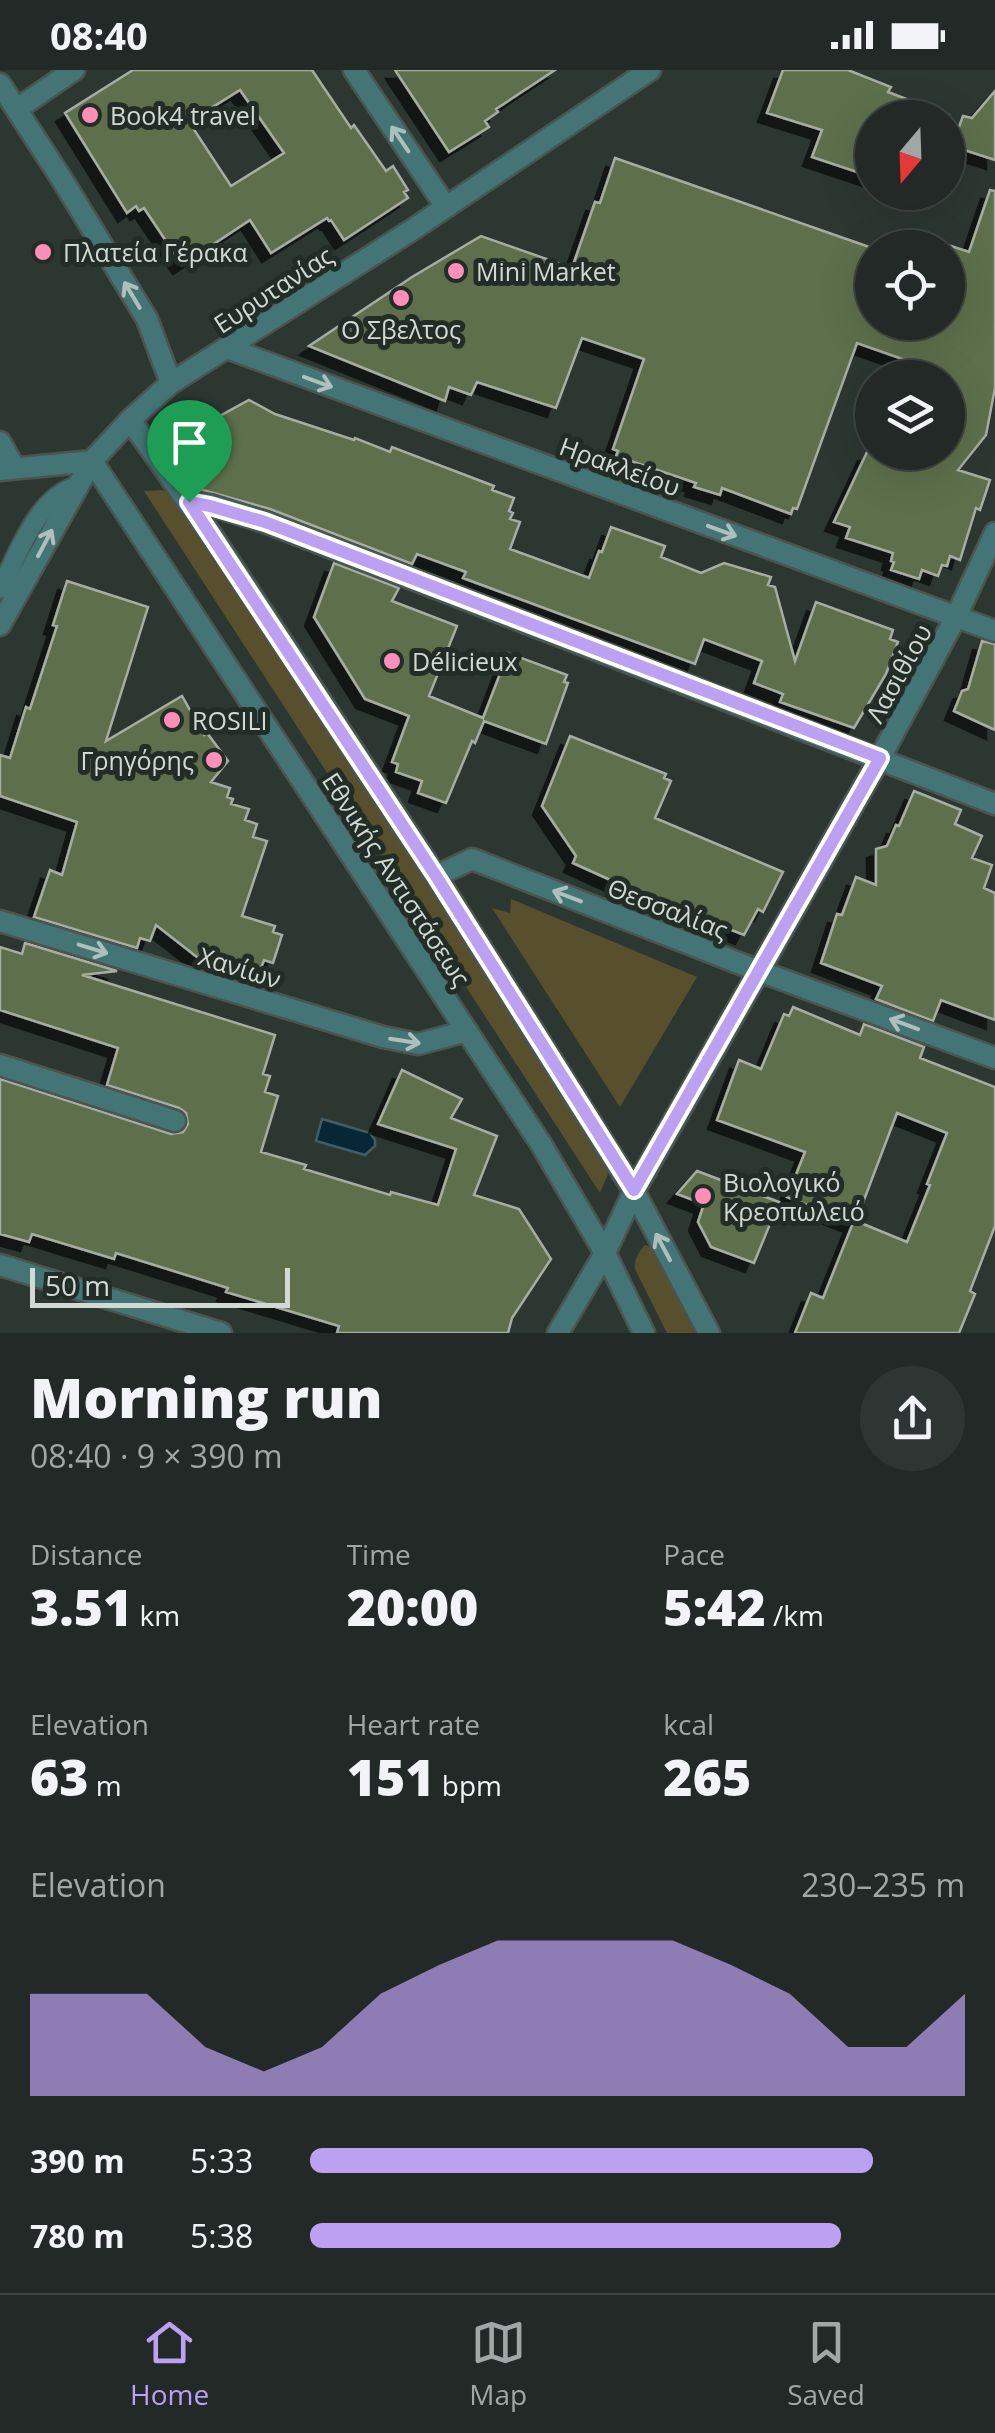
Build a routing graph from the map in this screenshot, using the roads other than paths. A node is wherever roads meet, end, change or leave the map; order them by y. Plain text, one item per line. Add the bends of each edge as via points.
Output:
1 (74, 70) edge
2 (354, 70) edge
3 (650, 70) edge
4 (0, 84) edge
5 (17, 109) junction
6 (446, 207) junction
7 (227, 348) junction
8 (171, 383) junction
9 (130, 420) junction
10 (0, 442) edge
11 (92, 461) junction
12 (7, 468) edge
13 (77, 486) junction
14 (189, 502) junction
15 (995, 533) edge
16 (0, 589) edge
17 (956, 617) junction
18 (0, 625) edge
19 (995, 631) edge
20 (880, 758) junction
21 (995, 804) edge
22 (436, 876) junction
23 (0, 920) edge
24 (759, 971) junction
25 (467, 1031) junction
26 (995, 1058) edge
27 (0, 1065) edge
28 (176, 1121) dead end
29 (634, 1190) junction
30 (604, 1252) junction
31 (0, 1265) edge
32 (221, 1333) edge
33 (558, 1333) edge
34 (644, 1333) edge
35 (708, 1333) edge

1 - 5 street
6 -> 2 street
3 - 6 street, Ευρυτανίας
4 - 5 street
8 -> 5 street via 146,319
6 - 7 street, Ευρυτανίας
7 - 8 street, Ευρυτανίας
7 -> 17 street, Ηρακλείου
8 - 9 street, Ευρυτανίας
9 - 11 street, Ευρυτανίας
9 - 14 street
10 - 12 street
11 - 12 street
11 - 13 street, Ευρυτανίας
11 - 25 street, Εθνικής Αντιστάσεως
13 - 16 lane via 45,504
18 -> 13 street, Ευρυτανίας
14 - 20 street via 265,522
14 - 22 street
15 - 17 street, Λασιθίου
17 - 19 street, Ηρακλείου
17 - 20 street, Λασιθίου
20 - 21 street
20 - 24 street, Λασιθίου
24 -> 22 street, Θεσσαλίας via 472,858
22 - 29 street
23 -> 25 street, Χανίων via 383,1037 418,1044
26 -> 24 street, Θεσσαλίας
24 - 29 street, Λασιθίου
25 - 30 street, Εθνικής Αντιστάσεως
27 - 28 street
29 - 30 street, Λασιθίου
35 -> 29 street
30 - 33 street, Λασιθίου
30 - 34 street, Εθνικής Αντιστάσεως
31 - 32 street

